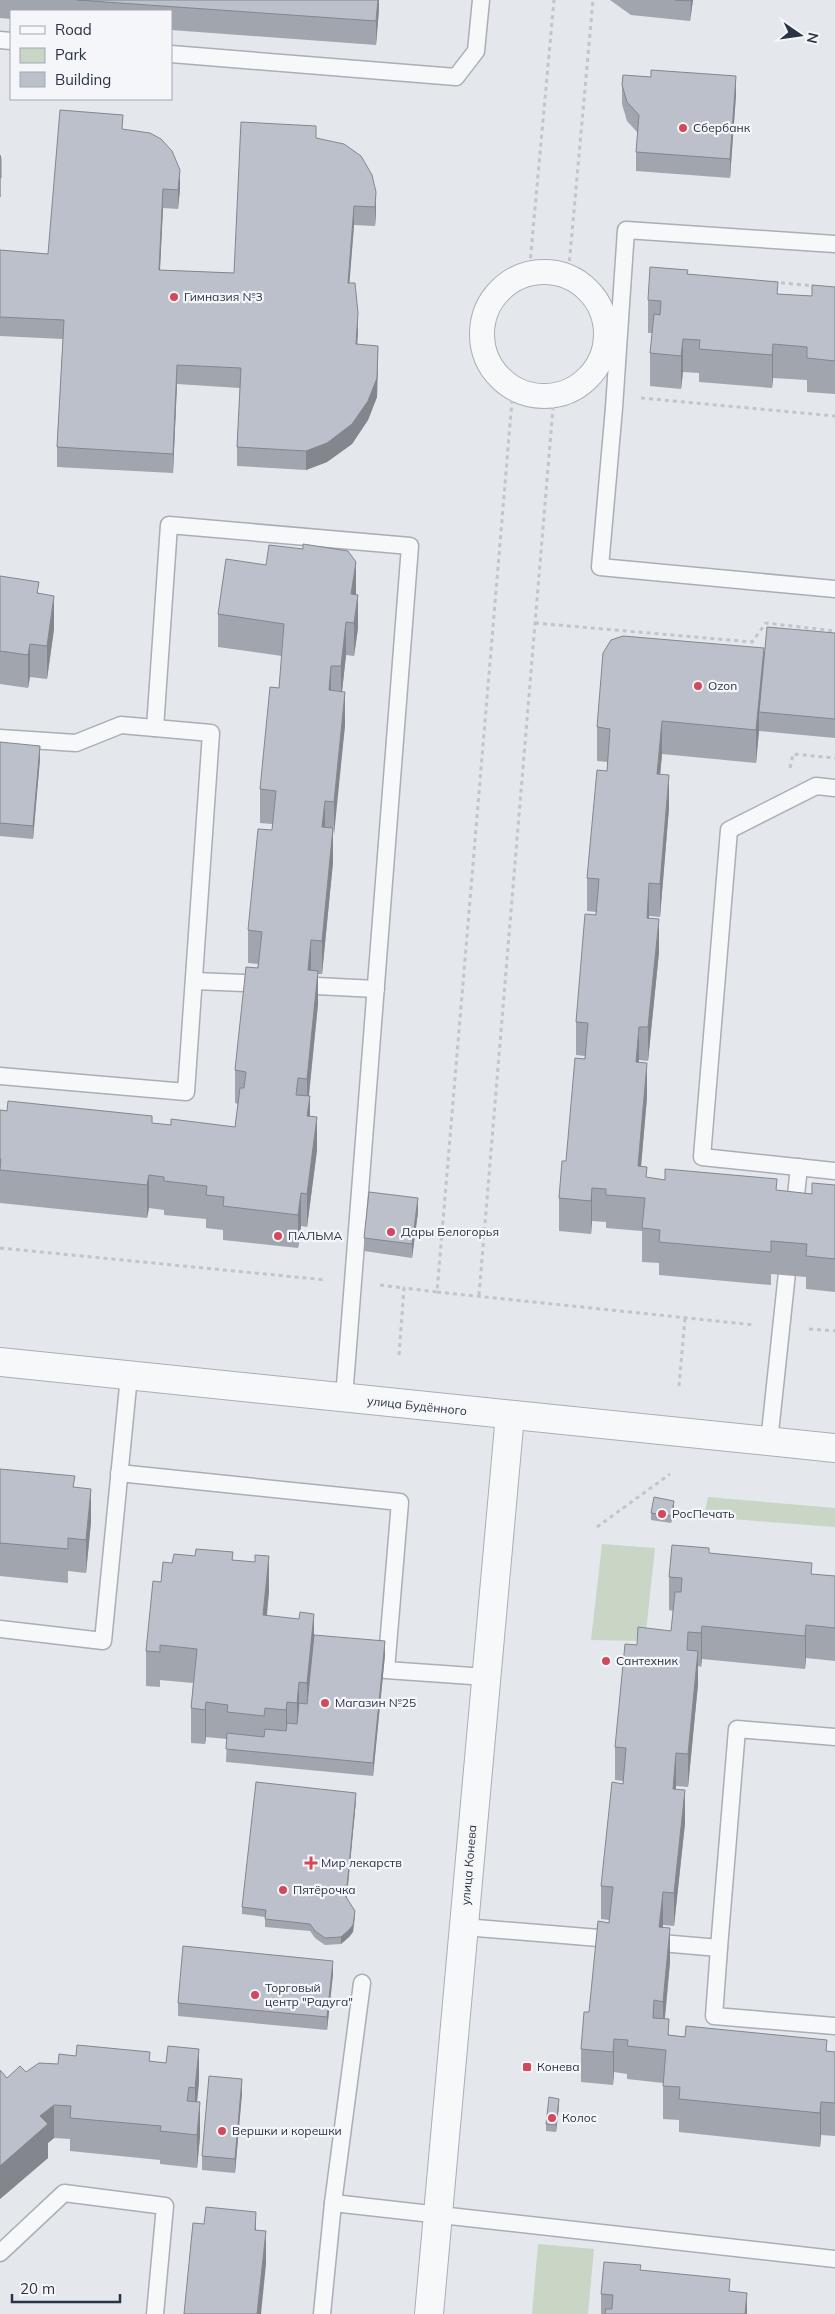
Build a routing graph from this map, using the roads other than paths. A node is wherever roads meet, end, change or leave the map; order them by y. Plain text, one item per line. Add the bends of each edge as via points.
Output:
1 (481, 0) edge
2 (172, 54) edge
3 (835, 244) edge
4 (554, 396) joint
5 (835, 589) edge
6 (155, 728) junction
7 (0, 738) edge
8 (835, 788) edge
9 (195, 980) junction
10 (376, 989) junction
11 (0, 1076) edge
12 (799, 1167) junction
13 (835, 1171) edge
14 (0, 1362) edge
15 (129, 1376) junction
16 (344, 1398) junction
17 (510, 1415) junction
18 (769, 1442) junction
19 (835, 1448) edge
20 (119, 1474) junction
21 (0, 1629) edge
22 (486, 1677) junction
23 (835, 1737) edge
24 (464, 1927) junction
25 (611, 1939) edge
26 (661, 1943) edge
27 (719, 1948) junction
28 (362, 1983) dead end
29 (835, 2026) edge
30 (333, 2204) junction
31 (438, 2214) junction
32 (0, 2253) edge
33 (835, 2259) edge
34 (155, 2314) edge
35 (322, 2314) edge
36 (429, 2314) edge

1 - 2 lane via 476,51 456,78
3 - 5 lane via 626,230 600,567
4 - 4 street via 573,390 589,377 600,361 605,342 604,322 598,303 585,288 568,277 549,272 529,274 510,283 494,297 485,316 482,336 486,357 497,375 513,388 533,396
6 - 7 lane via 121,725 76,743
6 - 9 lane via 211,733
6 - 10 lane via 169,525 410,546
8 - 12 lane via 816,786 729,830 702,1157
9 - 10 lane
9 - 11 lane via 186,1092
10 - 16 lane
12 - 13 lane
12 - 18 lane
14 - 15 street, улица Будённого
15 - 16 street, улица Будённого
15 - 20 lane
16 - 17 street, улица Будённого
17 - 18 street, улица Будённого
17 - 22 street, улица Конева
18 - 19 street, улица Будённого
20 - 21 lane via 103,1641
20 - 22 lane via 400,1502 386,1670
22 - 24 street, улица Конева
23 - 27 lane via 737,1729
24 - 25 lane
24 - 31 street, улица Конева
26 - 27 lane
27 - 29 lane via 714,2016
28 - 30 lane
30 - 31 lane
30 - 35 lane
31 - 33 lane
31 - 36 street, улица Конева
32 - 34 lane via 64,2193 165,2206

